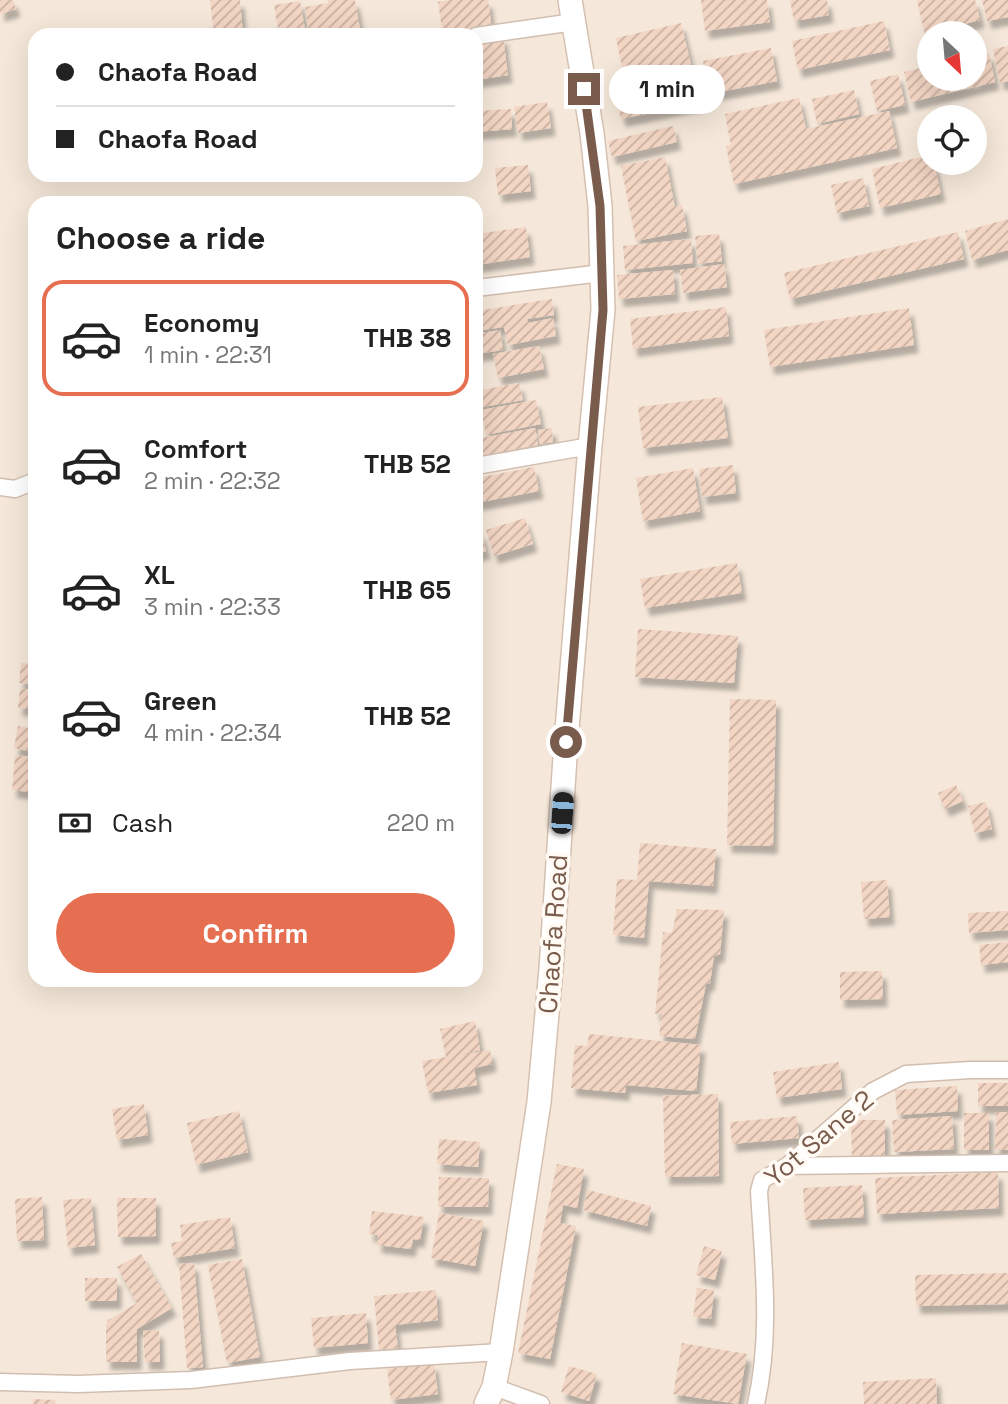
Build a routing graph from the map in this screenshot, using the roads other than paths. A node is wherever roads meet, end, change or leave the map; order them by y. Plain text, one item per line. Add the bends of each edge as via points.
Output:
1 (572, 11) edge
2 (483, 34) edge
3 (602, 273) junction
4 (483, 287) edge
5 (590, 446) junction
6 (483, 465) edge
7 (28, 484) edge
8 (0, 487) edge
9 (1008, 1070) edge
10 (1008, 1163) edge
11 (787, 1166) junction
12 (501, 1352) junction
13 (0, 1382) edge
14 (490, 1395) edge
15 (541, 1404) edge
16 (756, 1404) edge

1 - 2 street
1 - 3 main road, Chaofa Road via 592,133
3 - 4 street
3 - 5 main road, Chaofa Road via 603,310
5 - 6 street
5 - 12 main road, Chaofa Road via 539,1102
7 - 8 street via 15,489
9 - 11 street, Yot Sane 2 via 906,1074 873,1091
10 - 11 street
11 - 16 street, Yot Sane 2 via 762,1180 759,1191 765,1308 764,1371
12 - 13 street via 350,1361 191,1380
12 - 14 main road, Chaofa Road
14 - 15 street

